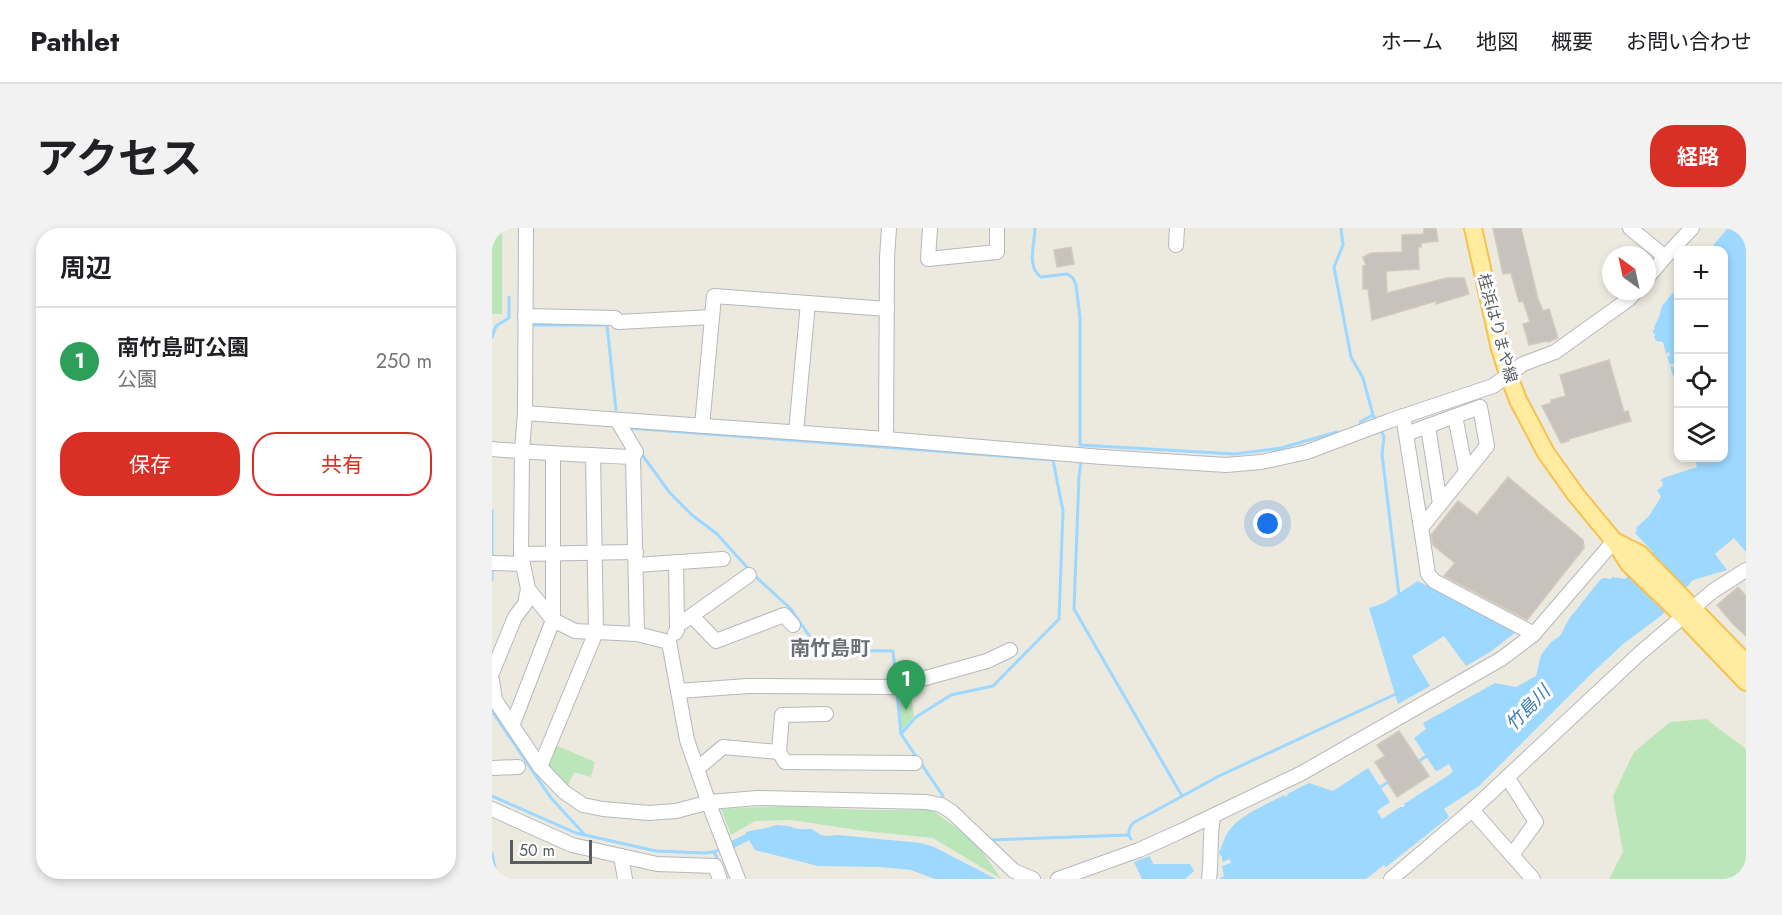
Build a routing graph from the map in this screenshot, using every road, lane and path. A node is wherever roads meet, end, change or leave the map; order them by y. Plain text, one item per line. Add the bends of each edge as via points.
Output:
1 (526, 228) edge
2 (889, 228) edge
3 (930, 228) edge
4 (997, 228) edge
5 (1177, 228) edge
6 (1473, 228) edge
7 (1630, 228) edge
8 (1692, 228) edge
9 (1176, 245) dead end
10 (1665, 257) junction
11 (1656, 268) edge
12 (1628, 300) edge
13 (808, 303) junction
14 (886, 309) junction
15 (525, 316) junction
16 (712, 317) junction
17 (1508, 374) junction
18 (525, 413) junction
19 (1403, 416) junction
20 (1455, 416) junction
21 (617, 420) junction
22 (702, 426) junction
23 (1428, 426) junction
24 (796, 432) junction
25 (1406, 434) junction
26 (885, 439) junction
27 (495, 449) edge
28 (522, 450) junction
29 (553, 454) junction
30 (593, 455) junction
31 (633, 457) junction
32 (1466, 472) junction
33 (1440, 504) junction
34 (1421, 528) junction
35 (1614, 541) junction
36 (553, 553) junction
37 (594, 553) junction
38 (636, 558) junction
39 (522, 559) junction
40 (723, 559) dead end
41 (676, 562) junction
42 (497, 564) edge
43 (1746, 570) edge
44 (749, 575) dead end
45 (528, 589) junction
46 (1684, 608) junction
47 (692, 616) junction
48 (553, 620) junction
49 (793, 625) dead end
50 (677, 626) junction
51 (596, 632) junction
52 (637, 634) junction
53 (1534, 634) junction
54 (669, 642) junction
55 (1010, 650) dead end
56 (1746, 663) edge
57 (492, 673) edge
58 (492, 680) edge
59 (1746, 682) edge
60 (678, 691) junction
61 (494, 700) edge
62 (826, 714) dead end
63 (512, 726) junction
64 (779, 753) junction
65 (915, 763) dead end
66 (518, 766) dead end
67 (540, 767) junction
68 (492, 768) edge
69 (698, 768) junction
70 (1507, 777) junction
71 (711, 807) junction
72 (492, 809) edge
73 (1472, 810) junction
74 (1213, 817) junction
75 (1512, 855) junction
76 (621, 856) junction
77 (625, 879) edge
78 (720, 879) edge
79 (738, 879) edge
80 (1033, 879) edge
81 (1058, 879) edge
82 (1209, 879) edge
83 (1391, 879) edge
84 (1533, 879) edge

1 - 15 street
2 - 14 street
3 - 4 street via 928,259 997,252
5 - 9 street
6 - 17 main road, 桂浜はりまや線
7 - 10 street
8 - 10 street
10 - 11 street
12 - 17 street via 1555,352 1522,364
13 - 14 street
13 - 16 street via 714,296
13 - 24 street
14 - 26 street
15 - 16 street via 615,318 618,322
15 - 18 street
16 - 22 street
17 - 19 street via 1493,386
17 - 35 main road, 桂浜はりまや線 via 1551,462
18 - 21 street
18 - 28 street
19 - 25 street
19 - 26 street via 1307,452 1226,465
20 - 23 street
20 - 32 street
20 - 32 street via 1480,407 1487,446
21 - 22 street
21 - 31 street via 636,452
22 - 24 street
23 - 25 street
23 - 33 street
24 - 26 street
25 - 34 street
27 - 28 street
28 - 29 street
28 - 39 street
29 - 30 street
29 - 36 street
30 - 31 street
30 - 37 street
31 - 38 street
32 - 33 street
33 - 34 street
34 - 53 street via 1428,574 1434,581
35 - 46 main road, 桂浜はりまや線
35 - 53 street
36 - 37 street
36 - 39 street
36 - 48 street
37 - 38 street
37 - 51 street
38 - 41 street
38 - 52 street
39 - 42 street
39 - 45 street
40 - 41 street
41 - 50 street
43 - 46 street
44 - 47 street
45 - 48 street
45 - 57 street via 525,604 515,617
46 - 56 main road, 桂浜はりまや線
46 - 59 main road, 桂浜はりまや線
46 - 70 street
47 - 49 street via 716,641 784,615
47 - 50 street
48 - 51 street via 575,631
48 - 63 street
50 - 54 street
51 - 52 street
51 - 67 street
52 - 54 street
53 - 74 street via 1461,683 1302,773
54 - 60 street
55 - 60 street via 987,661 893,687 747,686
58 - 61 street
60 - 69 street via 687,740
61 - 63 street
62 - 64 street via 782,715
63 - 67 street
64 - 65 street via 785,762
64 - 69 street via 723,747
66 - 68 street
67 - 71 street via 583,805 649,813
69 - 71 street
70 - 73 street
70 - 75 street via 1536,822
71 - 79 street
71 - 80 street via 757,798 941,805 1014,871
72 - 76 street via 572,845
73 - 75 street
73 - 83 street
74 - 81 street via 1139,850
74 - 82 street
75 - 84 street
76 - 77 street
76 - 78 street via 657,864 715,866

